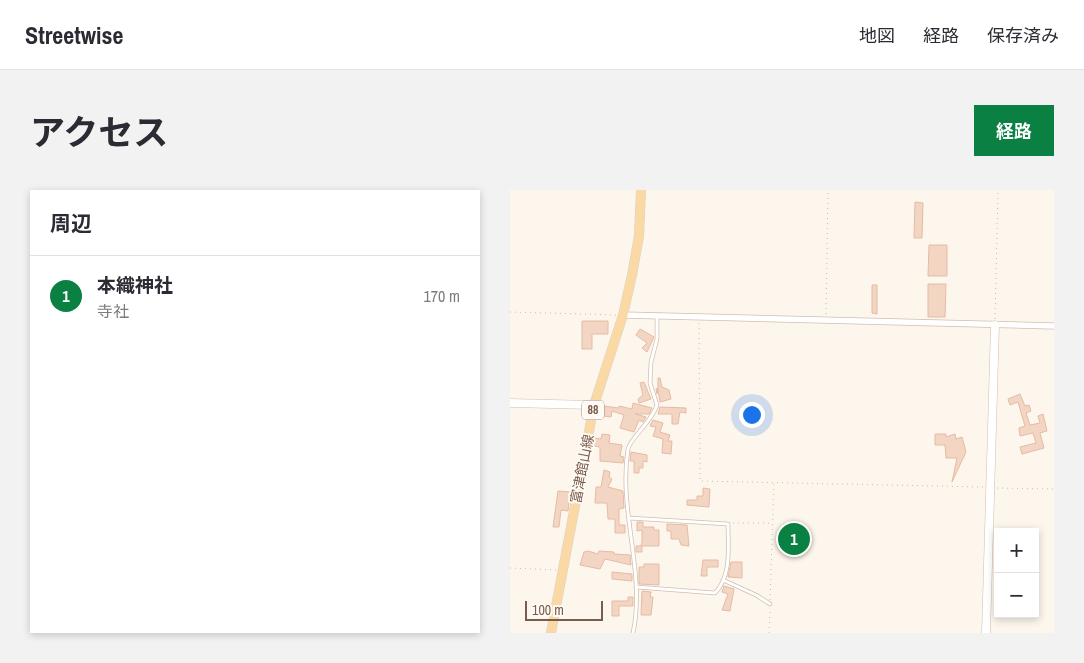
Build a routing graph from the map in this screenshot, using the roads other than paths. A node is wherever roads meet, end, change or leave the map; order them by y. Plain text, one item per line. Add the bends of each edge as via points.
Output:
1 (641, 190) edge
2 (622, 316) junction
3 (657, 316) junction
4 (995, 325) junction
5 (1054, 326) edge
6 (510, 403) edge
7 (594, 405) junction
8 (628, 518) junction
9 (723, 580) junction
10 (636, 587) junction
11 (770, 604) road end
12 (551, 633) edge
13 (633, 633) edge
14 (986, 633) edge

1 - 2 main road, 富津館山線 / 88 via 639,236
2 - 3 street
2 - 7 main road, 富津館山線 / 88
3 - 4 street
3 - 8 lane via 650,383 657,405 646,426 630,441 628,448
4 - 5 street
4 - 14 street
6 - 7 street
7 - 12 main road, 富津館山線 / 88
8 - 9 lane via 728,524 728,558
8 - 10 lane
9 - 10 lane via 718,591 710,594
9 - 11 lane
10 - 13 lane

